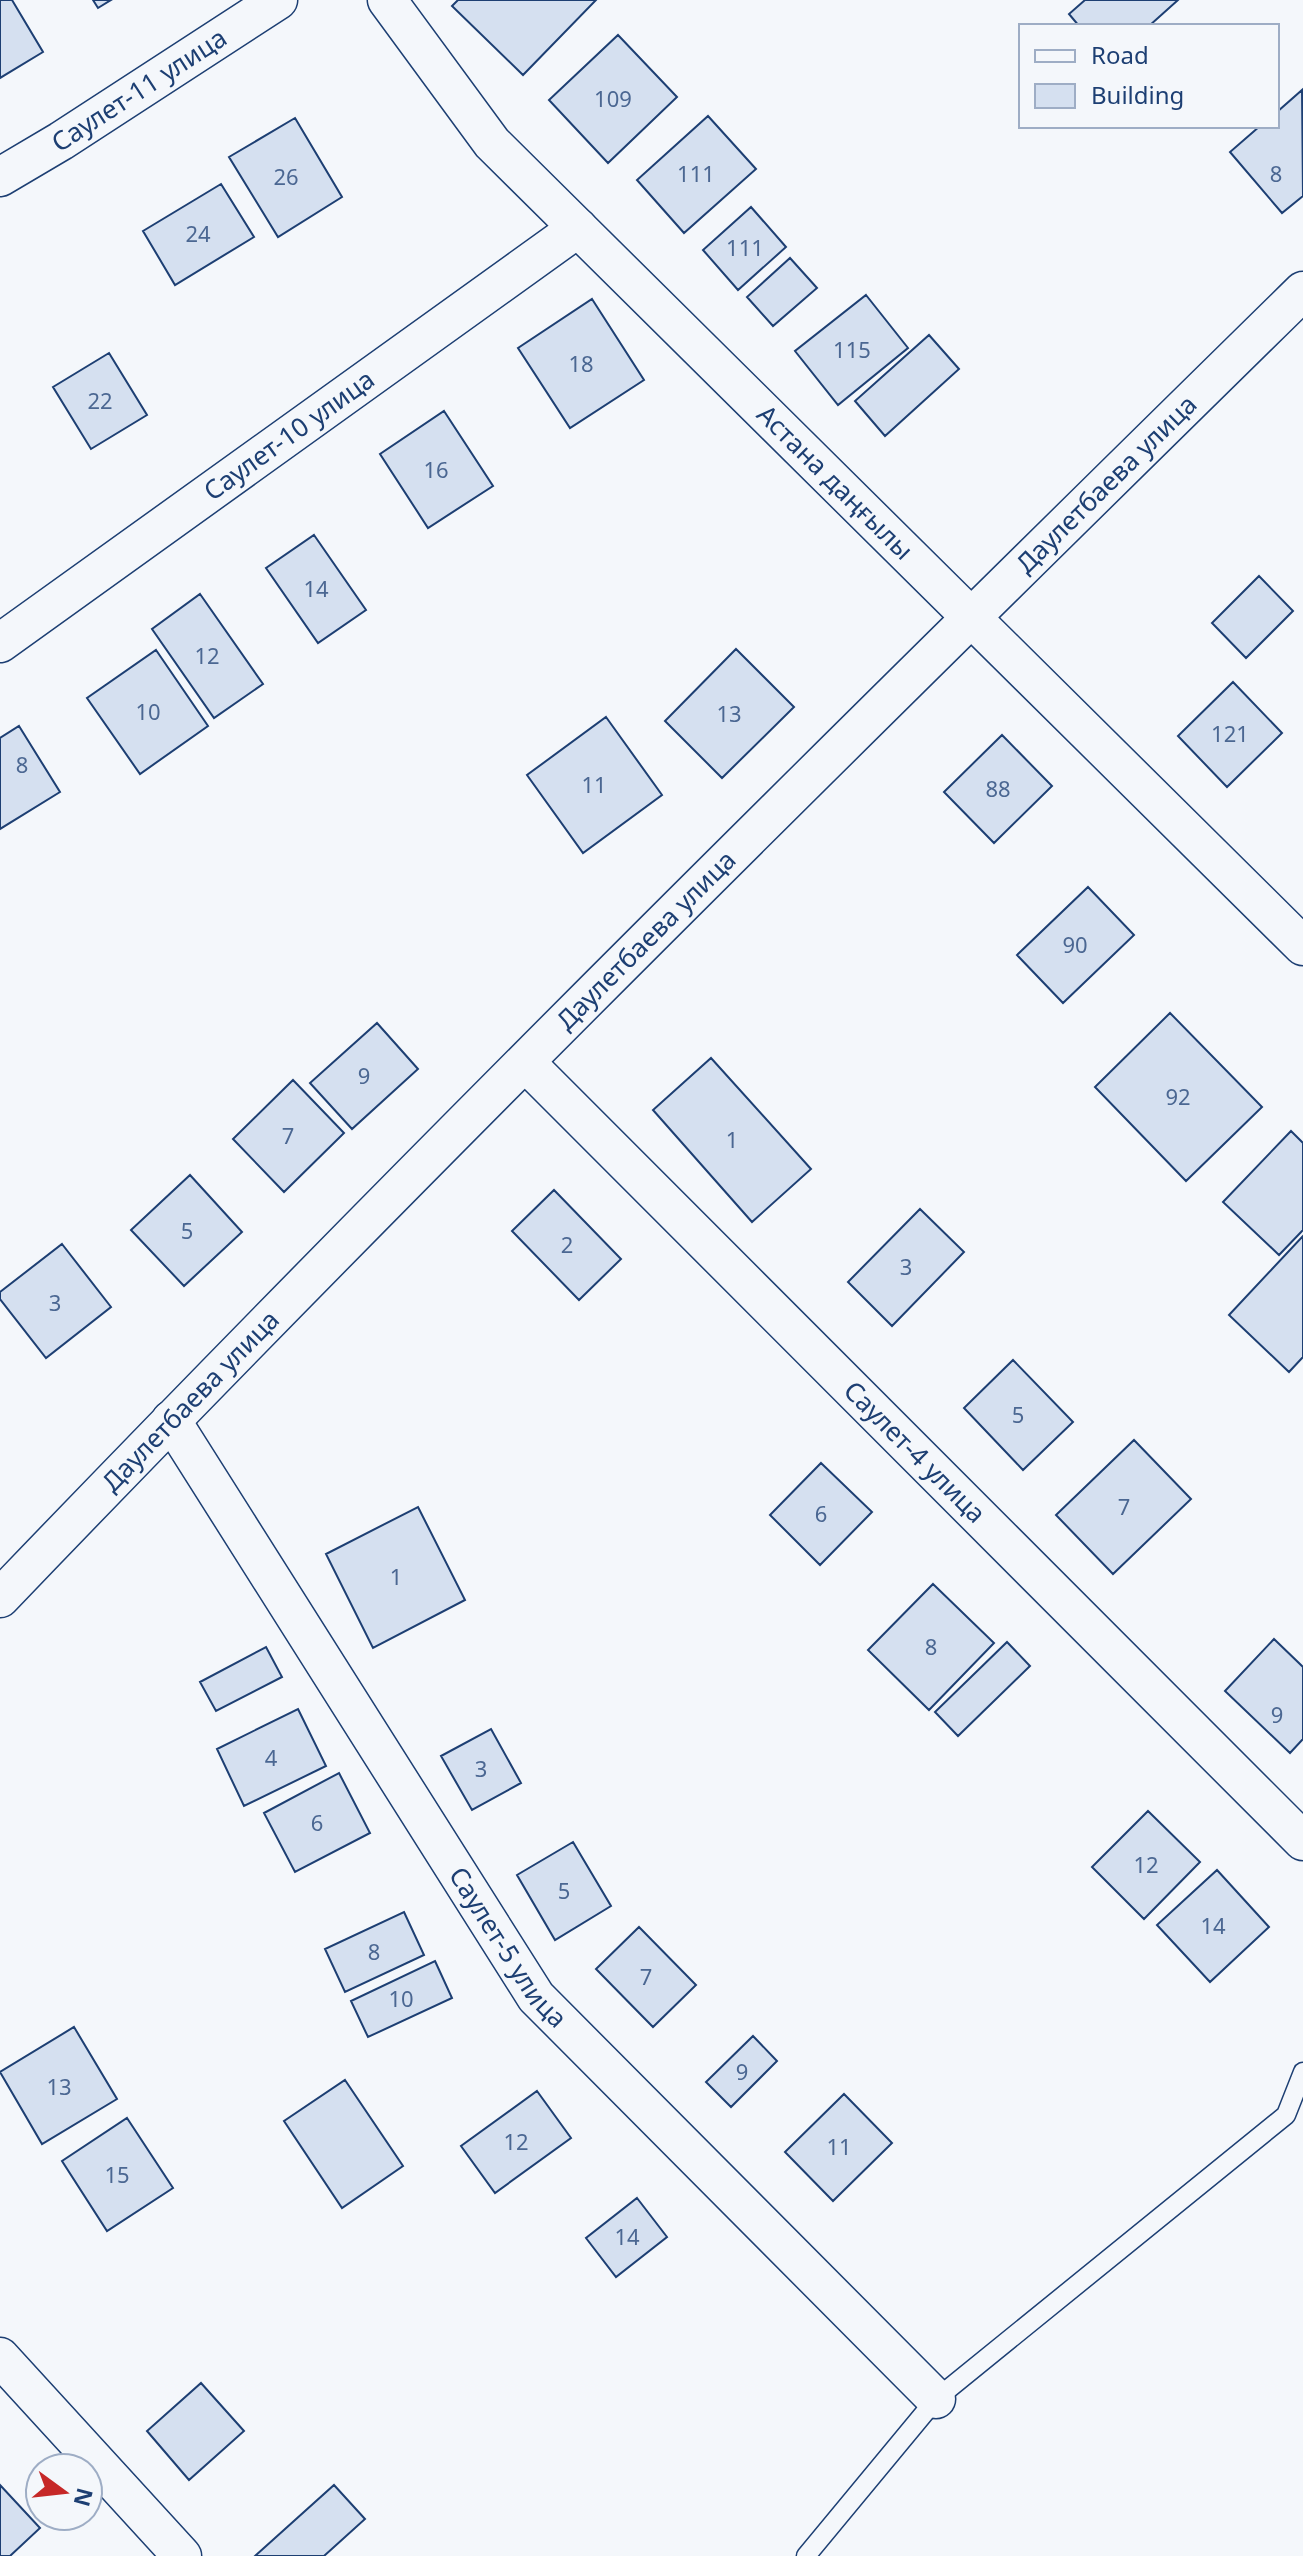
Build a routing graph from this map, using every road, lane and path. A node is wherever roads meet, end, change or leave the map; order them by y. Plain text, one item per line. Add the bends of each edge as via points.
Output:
1 (278, 0) edge
2 (387, 0) edge
3 (0, 177) edge
4 (578, 228) junction
5 (1303, 291) edge
6 (971, 617) junction
7 (0, 643) edge
8 (1303, 946) edge
9 (526, 1063) junction
10 (171, 1420) junction
11 (0, 1598) edge
12 (1303, 1841) edge
13 (1303, 2072) edge
14 (0, 2357) edge
15 (936, 2399) junction
16 (182, 2556) edge
17 (806, 2556) edge

1 - 3 street, Саулет-11 улица
2 - 4 street, Астана даңғылы via 492,143
4 - 6 street, Астана даңғылы
4 - 7 street, Саулет-10 улица
5 - 6 street, Даулетбаева улица
6 - 8 street, Астана даңғылы
6 - 9 street, Даулетбаева улица
9 - 10 street, Даулетбаева улица
9 - 12 street, Саулет-4 улица
10 - 11 street, Даулетбаева улица
10 - 15 street, Саулет-5 улица via 536,1997
13 - 15 lane via 1286,2115
14 - 16 street
15 - 17 lane

